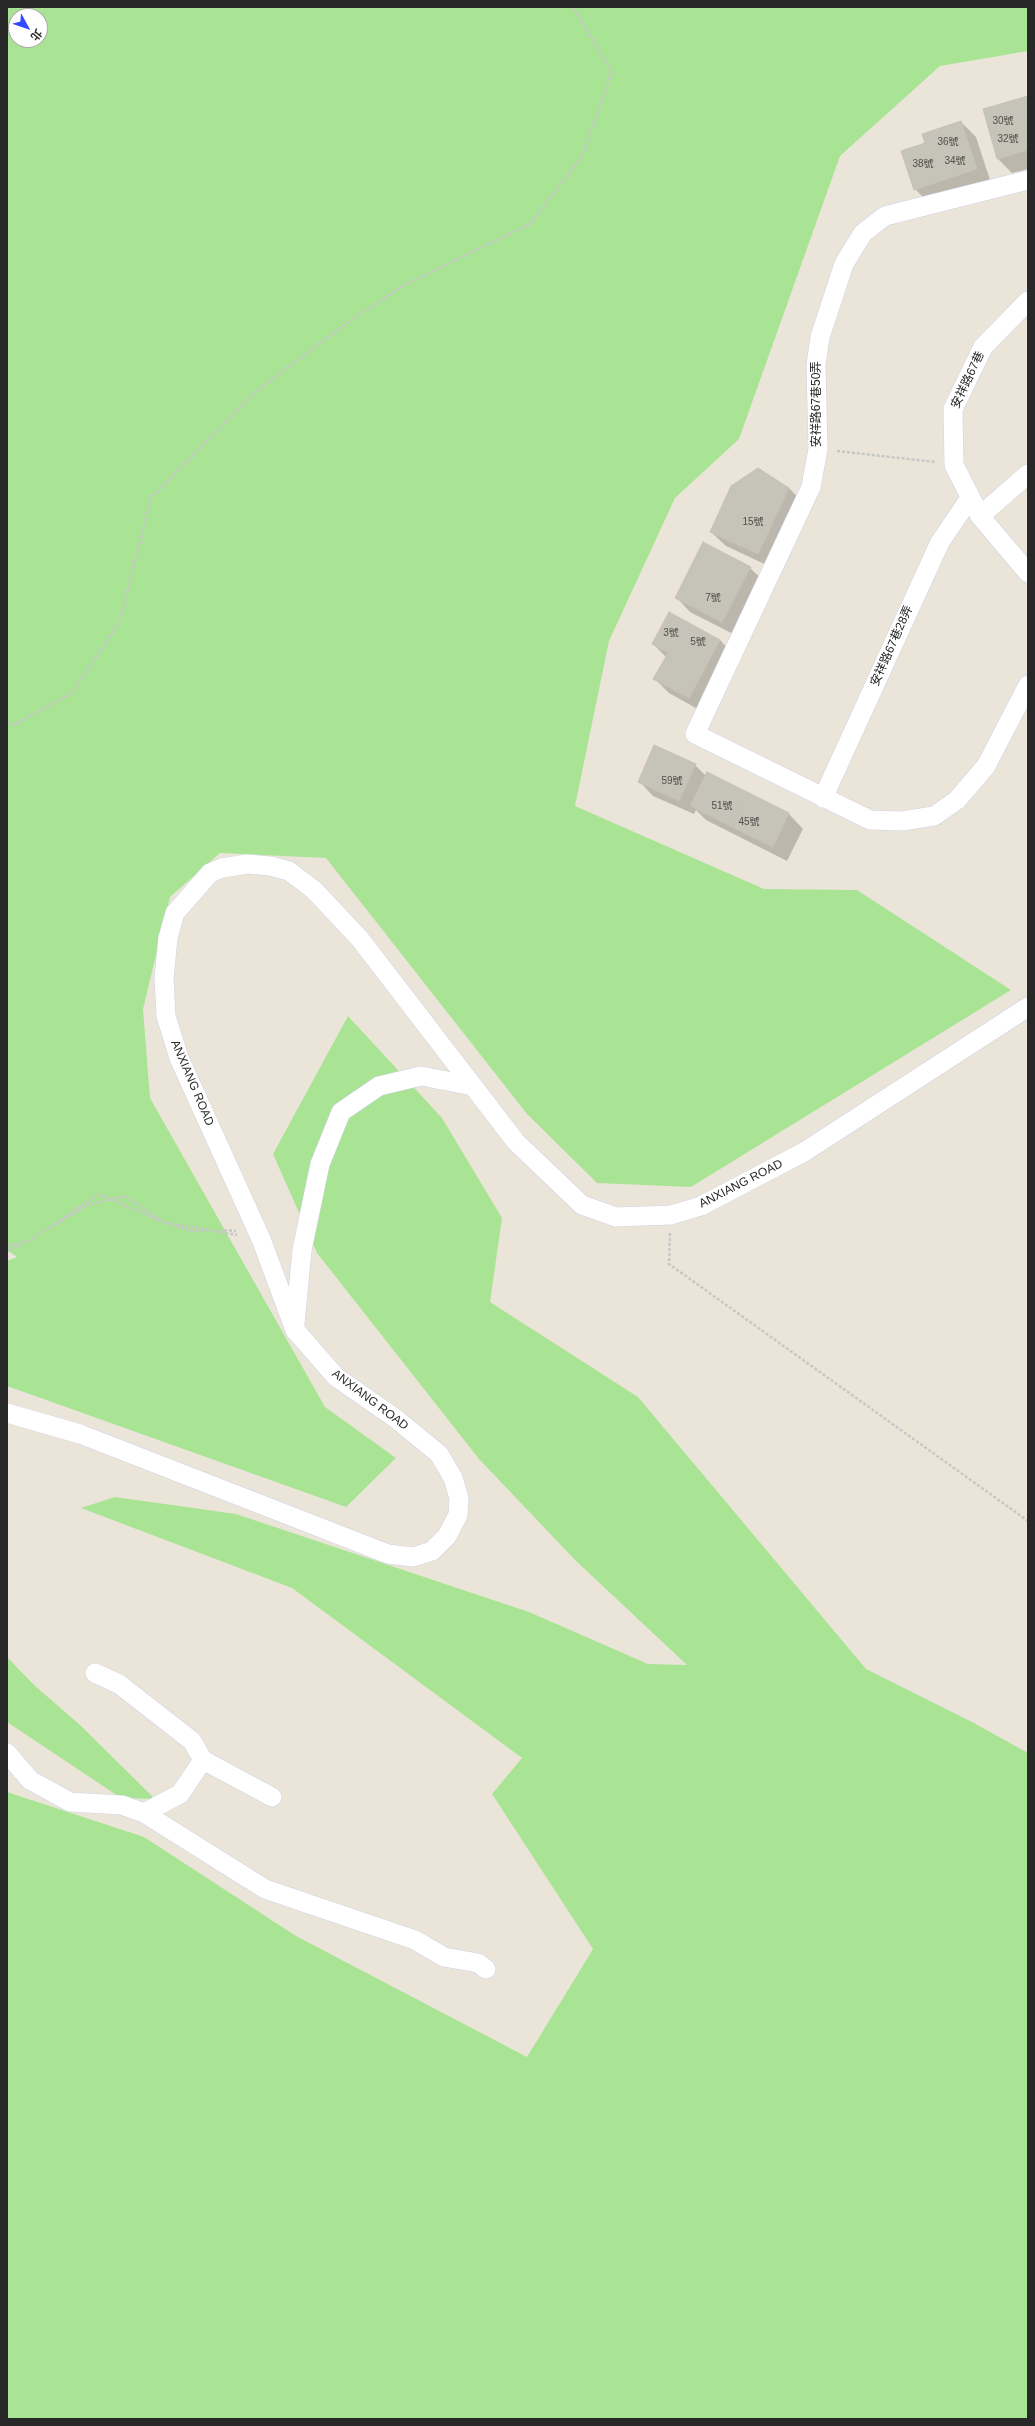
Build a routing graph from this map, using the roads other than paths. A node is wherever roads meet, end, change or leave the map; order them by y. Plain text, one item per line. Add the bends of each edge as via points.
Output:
1 (1028, 180) edge
2 (1028, 300) edge
3 (1028, 474) edge
4 (970, 498) junction
5 (980, 516) junction
6 (1028, 573) edge
7 (1028, 685) edge
8 (823, 798) junction
9 (1028, 1007) edge
10 (473, 1086) junction
11 (295, 1330) junction
12 (7, 1413) edge
13 (95, 1673) dead end
14 (7, 1753) edge
15 (203, 1760) junction
16 (272, 1796) dead end
17 (144, 1813) junction
18 (486, 1969) dead end

1 - 8 street, 安祥路67巷50弄 via 885,216 863,232 844,264 820,337 816,365 818,449 811,487 695,734
2 - 4 street, 安祥路67巷 via 983,347 953,409 954,465
3 - 5 street
4 - 5 street, 安祥路67巷
4 - 8 street, 安祥路67巷28弄 via 940,542
5 - 6 street, 安祥路67巷
7 - 8 street via 986,766 957,800 934,816 902,821 870,820
9 - 10 street, ANXIANG ROAD via 804,1152 701,1206 671,1215 616,1217 582,1205 516,1142
10 - 11 street via 421,1076 380,1086 341,1112 320,1164 302,1250
10 - 11 street, ANXIANG ROAD via 360,939 314,890 289,871 248,864 222,868 210,873 175,913 168,938 164,978 166,1016 179,1058
11 - 12 street, ANXIANG ROAD via 336,1377 395,1418 439,1454 453,1478 459,1498 458,1515 447,1536 432,1551 413,1557 388,1554 80,1434
13 - 15 street via 119,1684 192,1741
14 - 17 street via 30,1780 70,1802 122,1805
15 - 16 street
15 - 17 street via 180,1794
17 - 18 street via 264,1889 415,1940 444,1957 478,1963

